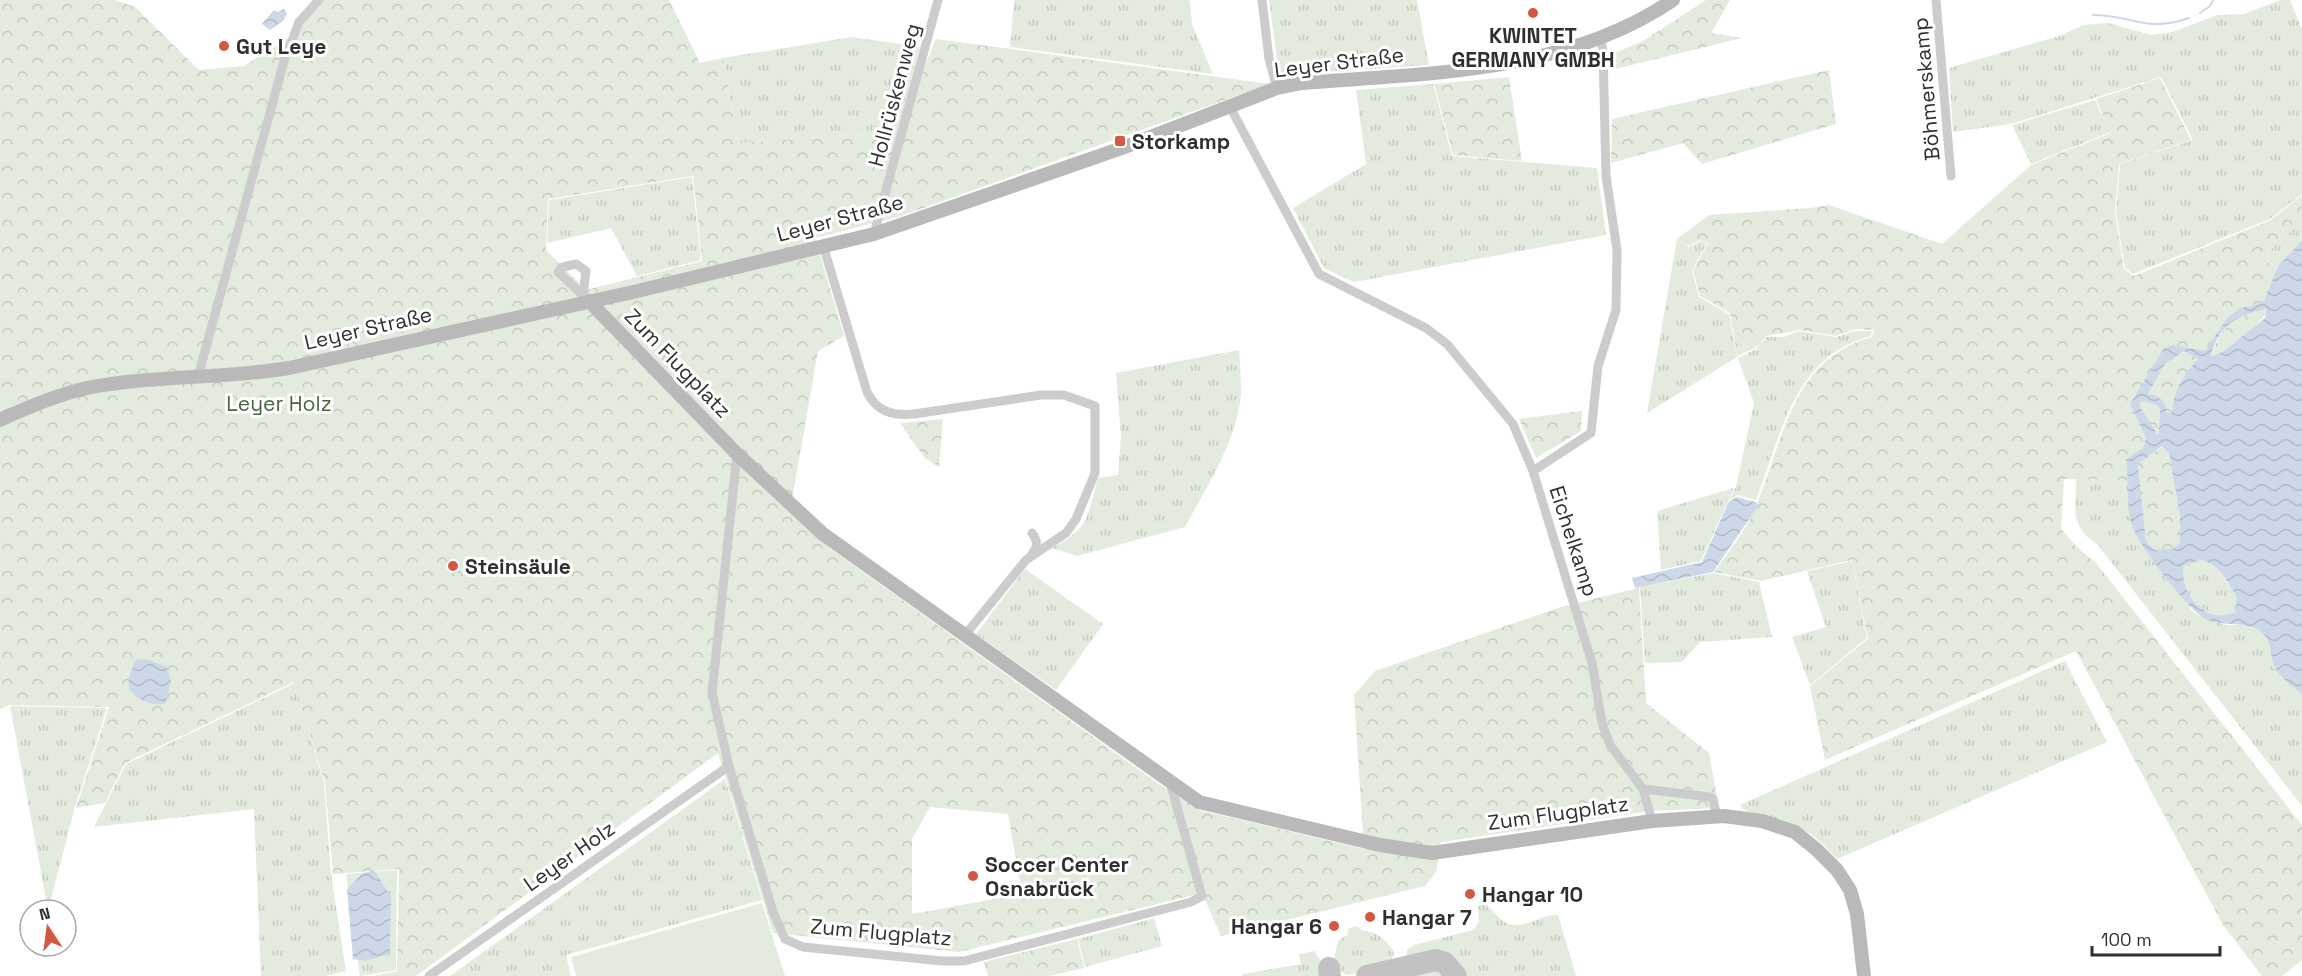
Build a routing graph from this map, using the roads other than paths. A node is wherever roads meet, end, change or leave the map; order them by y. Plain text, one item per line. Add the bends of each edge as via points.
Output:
1 (319, 0) edge
2 (938, 0) edge
3 (1262, 0) edge
4 (1673, 0) edge
5 (1936, 0) edge
6 (1600, 38) junction
7 (1277, 88) junction
8 (1229, 105) junction
9 (1951, 176) dead end
10 (874, 234) junction
11 (823, 245) junction
12 (586, 298) junction
13 (199, 373) dead end
14 (0, 420) edge
15 (737, 454) junction
16 (1533, 471) junction
17 (1032, 533) dead end
18 (1032, 555) junction
19 (965, 635) junction
20 (729, 766) junction
21 (1170, 782) junction
22 (1642, 789) junction
23 (1718, 817) junction
24 (1652, 821) junction
25 (429, 976) edge
26 (1864, 976) edge

1 - 13 street via 299,22 284,60
2 - 10 street, Hollrüskenweg
3 - 7 street
4 - 6 street, Leyer Straße
5 - 9 street, Böhmerskamp
6 - 7 street, Leyer Straße via 1488,68
6 - 16 street, Eichelkamp via 1606,176 1617,250 1616,310 1598,366 1591,434
7 - 8 street, Leyer Straße
8 - 10 street, Leyer Straße via 1122,148
8 - 16 street via 1319,274 1426,328 1447,344 1513,424
10 - 11 street, Leyer Straße
11 - 12 street, Leyer Straße
11 - 18 street via 867,392 881,410 914,414 1041,395 1064,395 1095,406 1095,473 1082,506 1066,533
12 - 14 street, Leyer Straße via 289,368 86,388 37,403
12 - 15 street, Zum Flugplatz
15 - 19 street, Zum Flugplatz via 823,534
15 - 20 street, Zum Flugplatz via 712,693
16 - 22 street, Eichelkamp via 1592,663 1602,723 1611,745
17 - 18 street via 1037,539
18 - 19 street
19 - 21 street, Zum Flugplatz
20 - 21 street, Zum Flugplatz via 773,912 785,939 803,947 942,961 964,961 1202,896
20 - 25 street, Leyer Holz
21 - 24 street, Zum Flugplatz via 1199,802 1380,845 1432,853
22 - 23 street via 1713,799
22 - 24 street, Eichelkamp
23 - 24 street, Zum Flugplatz
23 - 26 street, Zum Flugplatz via 1762,821 1795,832 1837,870 1850,890 1857,914

